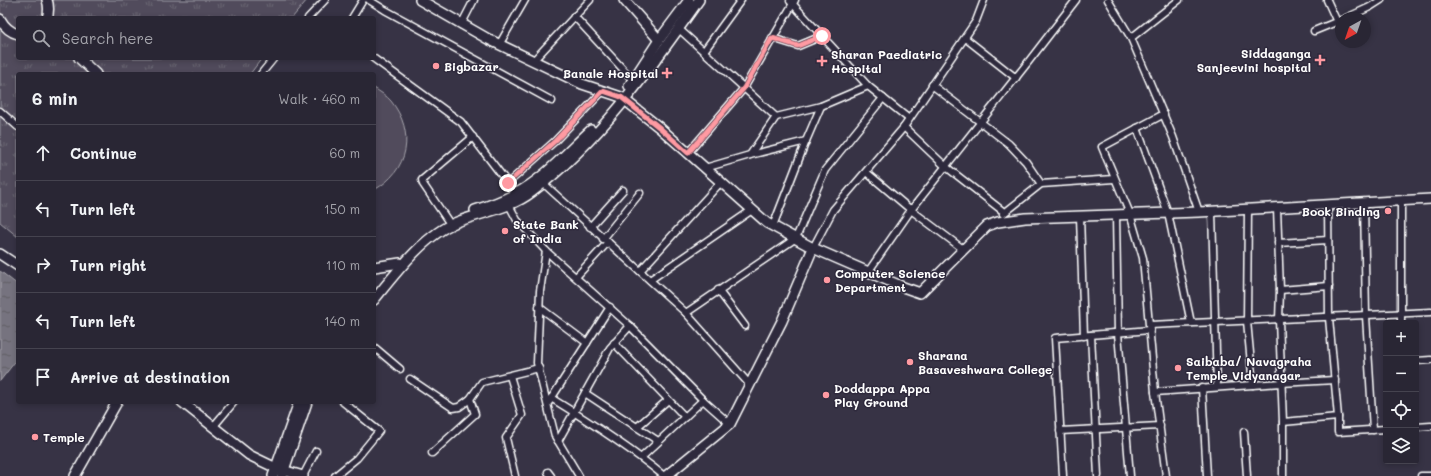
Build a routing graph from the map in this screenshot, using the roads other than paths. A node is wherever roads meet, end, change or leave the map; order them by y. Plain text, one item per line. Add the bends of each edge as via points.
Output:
1 (47, 0) edge
2 (325, 0) edge
3 (363, 0) edge
4 (369, 0) edge
5 (420, 0) edge
6 (474, 0) edge
7 (525, 0) edge
8 (590, 0) edge
9 (624, 0) edge
10 (688, 0) edge
11 (699, 0) edge
12 (741, 0) edge
13 (984, 0) edge
14 (1076, 0) edge
15 (1179, 0) edge
16 (1327, 0) edge
17 (1368, 0) edge
18 (1381, 0) edge
19 (792, 1) edge
20 (1110, 1) edge
21 (430, 2) edge
22 (583, 2) edge
23 (1370, 7) junction
24 (1359, 12) edge
25 (1335, 14) edge
26 (48, 16) edge
27 (310, 16) edge
28 (353, 16) edge
29 (574, 16) junction
30 (1335, 23) edge
31 (461, 25) junction
32 (2, 26) edge
33 (679, 29) junction
34 (1314, 31) dead end
35 (16, 33) edge
36 (822, 36) junction
37 (772, 38) junction
38 (965, 38) junction
39 (1131, 38) junction
40 (659, 40) junction
41 (499, 45) junction
42 (704, 51) junction
43 (81, 60) edge
44 (272, 60) edge
45 (376, 60) edge
46 (533, 61) junction
47 (94, 72) edge
48 (263, 72) edge
49 (1016, 78) junction
50 (633, 80) junction
51 (932, 85) junction
52 (868, 86) junction
53 (744, 88) junction
54 (603, 91) junction
55 (883, 98) junction
56 (623, 99) junction
57 (552, 101) dead end
58 (821, 106) junction
59 (0, 110) edge
60 (1164, 114) junction
61 (776, 117) junction
62 (909, 119) junction
63 (981, 122) junction
64 (16, 125) edge
65 (904, 127) junction
66 (1138, 128) junction
67 (473, 137) junction
68 (806, 141) junction
69 (688, 153) junction
70 (750, 155) junction
71 (945, 166) junction
72 (705, 168) junction
73 (866, 172) junction
74 (1114, 179) junction
75 (721, 182) junction
76 (508, 183) junction
77 (543, 183) junction
78 (1042, 184) junction
79 (623, 190) dead end
80 (640, 193) dead end
81 (516, 194) junction
82 (1431, 199) edge
83 (1401, 200) junction
84 (507, 202) junction
85 (1364, 202) junction
86 (1328, 204) junction
87 (1277, 208) junction
88 (1248, 209) junction
89 (752, 210) junction
90 (911, 210) junction
91 (1004, 212) junction
92 (1199, 212) junction
93 (1212, 212) junction
94 (1130, 214) junction
95 (1168, 214) junction
96 (1116, 215) junction
97 (1080, 216) junction
98 (448, 220) junction
99 (998, 222) junction
100 (773, 226) junction
101 (590, 227) junction
102 (796, 238) junction
103 (1328, 240) junction
104 (606, 241) junction
105 (1278, 243) junction
106 (813, 248) junction
107 (963, 249) junction
108 (546, 251) junction
109 (0, 254) edge
110 (400, 263) junction
111 (16, 265) edge
112 (376, 266) edge
113 (640, 271) junction
114 (868, 272) junction
115 (576, 277) junction
116 (650, 280) junction
117 (1329, 286) junction
118 (376, 289) edge
119 (718, 290) junction
120 (1280, 290) junction
121 (376, 298) edge
122 (539, 307) junction
123 (610, 307) junction
124 (1431, 312) edge
125 (686, 313) junction
126 (1400, 314) junction
127 (1366, 316) junction
128 (1329, 318) junction
129 (1279, 320) junction
130 (1401, 320) edge
131 (1248, 321) junction
132 (1215, 322) junction
133 (1191, 323) junction
134 (630, 326) junction
135 (745, 326) dead end
136 (1150, 327) junction
137 (1118, 333) junction
138 (1091, 335) junction
139 (1084, 336) junction
140 (587, 343) junction
141 (614, 343) junction
142 (376, 349) edge
143 (1431, 360) edge
144 (1419, 361) edge
145 (539, 368) junction
146 (400, 369) dead end
147 (510, 376) junction
148 (410, 379) dead end
149 (1335, 380) junction
150 (1281, 383) junction
151 (750, 385) junction
152 (1254, 385) junction
153 (1217, 387) junction
154 (1202, 388) junction
155 (1155, 392) junction
156 (585, 393) junction
157 (551, 398) junction
158 (470, 399) junction
159 (668, 400) junction
160 (703, 400) junction
161 (116, 404) edge
162 (184, 404) edge
163 (232, 404) edge
164 (298, 404) edge
165 (306, 404) edge
166 (345, 404) edge
167 (547, 405) junction
168 (574, 412) junction
169 (685, 417) junction
170 (1338, 417) junction
171 (1283, 422) junction
172 (730, 424) junction
173 (1160, 426) junction
174 (1431, 426) edge
175 (213, 427) junction
176 (637, 427) junction
177 (1126, 427) junction
178 (1419, 427) edge
179 (1096, 429) junction
180 (1383, 429) edge
181 (1373, 430) junction
182 (1060, 431) junction
183 (1244, 432) dead end
184 (558, 441) junction
185 (658, 442) junction
186 (316, 451) dead end
187 (432, 453) dead end
188 (642, 457) junction
189 (279, 473) edge
190 (75, 476) edge
191 (303, 476) edge
192 (335, 476) edge
193 (515, 476) edge
194 (579, 476) edge
195 (665, 476) edge
196 (1063, 476) edge
197 (1098, 476) edge
198 (1130, 476) edge
199 (1166, 476) edge
200 (1207, 476) edge
201 (1248, 476) edge
202 (1283, 476) edge
203 (1421, 476) edge
204 (1431, 476) edge

1 - 26 street
2 - 27 street
3 - 28 street
4 - 57 street
5 - 21 street
6 - 31 street
7 - 41 street
8 - 22 street
9 - 40 street
10 - 40 street
11 - 33 street
12 - 42 street
13 - 38 street via 976,21
14 - 49 street
15 - 39 street
16 - 25 street
17 - 23 street
18 - 23 street
19 - 36 street
19 - 37 street
20 - 39 street
21 - 31 street
22 - 29 street
23 - 24 street
29 - 46 street
29 - 50 street
30 - 34 street
31 - 41 street
32 - 35 street
33 - 42 street
33 - 56 street
36 - 37 street via 798,46
36 - 52 street
37 - 53 street
38 - 49 street
38 - 51 street
39 - 60 street
40 - 50 street
41 - 46 street
42 - 53 street
43 - 47 street
44 - 48 street
45 - 67 street via 461,122
46 - 54 street
49 - 63 street
50 - 56 street
51 - 62 street
51 - 63 street
52 - 55 street
52 - 58 street
53 - 61 street
53 - 69 street
54 - 56 street
54 - 76 street via 555,141
55 - 62 street
55 - 102 street via 825,170
56 - 69 street
56 - 77 street via 579,150
56 - 81 street via 546,171
58 - 61 street
58 - 68 street
59 - 64 street
60 - 66 street
60 - 92 street
61 - 70 street
62 - 65 street
63 - 71 street
63 - 78 street via 1009,144
65 - 71 street
65 - 73 street
66 - 74 street via 1102,147
66 - 95 street
67 - 76 street
67 - 98 street via 422,180
68 - 70 street
68 - 100 street
69 - 72 street
70 - 72 street
71 - 90 street
71 - 91 street
72 - 75 street
73 - 90 street
73 - 106 street via 833,210
74 - 78 street
74 - 94 street
75 - 89 street
75 - 113 street
76 - 81 street
77 - 84 street via 531,193
77 - 101 street
78 - 91 street
79 - 101 street
80 - 104 street
81 - 84 street
82 - 83 street
83 - 85 street
83 - 126 street
84 - 98 street
84 - 108 street via 517,220
84 - 121 street via 442,229 413,256
85 - 86 street
85 - 127 street
86 - 87 street
86 - 103 street
87 - 88 street
87 - 105 street
88 - 93 street
88 - 131 street
89 - 100 street
89 - 116 street
90 - 107 street
90 - 114 street
91 - 99 street
92 - 93 street
92 - 95 street
93 - 132 street
94 - 95 street
94 - 96 street
94 - 136 street via 1143,258
95 - 133 street
96 - 97 street
96 - 137 street
97 - 99 street via 1025,218
97 - 139 street
98 - 110 street via 435,228
99 - 107 street via 986,226
100 - 102 street
101 - 104 street
102 - 106 street
102 - 119 street
103 - 105 street
103 - 117 street
104 - 113 street
104 - 115 street
105 - 120 street
106 - 114 street
106 - 151 street via 782,321
107 - 114 street via 920,293
108 - 115 street
108 - 122 street
109 - 111 street
110 - 112 street
110 - 118 street
113 - 116 street
115 - 123 street
116 - 125 street
117 - 120 street
117 - 128 street
119 - 125 street
119 - 135 street
120 - 129 street
122 - 140 street
122 - 145 street
123 - 134 street
123 - 140 street
124 - 126 street
125 - 151 street
126 - 127 street
126 - 130 street
127 - 128 street
127 - 181 street
128 - 129 street
128 - 149 street
129 - 131 street
129 - 150 street
131 - 132 street
131 - 152 street
132 - 133 street
132 - 153 street
133 - 136 street
134 - 141 street
134 - 160 street
136 - 137 street
136 - 155 street
137 - 138 street
137 - 177 street
138 - 139 street
138 - 179 street
139 - 182 street via 1055,338
140 - 157 street
141 - 156 street
141 - 159 street
142 - 146 street
143 - 144 street
145 - 147 street
145 - 167 street
147 - 158 street via 482,382
147 - 193 street via 522,416 506,438
148 - 158 street via 453,408
149 - 150 street
149 - 170 street
150 - 152 street
150 - 171 street
151 - 172 street
152 - 153 street
153 - 154 street
154 - 155 street
154 - 200 street
155 - 173 street
156 - 168 street
156 - 176 street
157 - 167 street
157 - 168 street
158 - 187 street via 475,414
159 - 169 street
159 - 176 street
160 - 169 street
160 - 172 street
161 - 190 street
162 - 175 street
163 - 175 street
164 - 189 street
165 - 189 street
166 - 192 street via 379,431 356,458
167 - 184 street
168 - 184 street
168 - 188 street
169 - 185 street
170 - 171 street
170 - 181 street via 1338,432
171 - 202 street
172 - 195 street
173 - 177 street
173 - 199 street
174 - 178 street
175 - 189 street
176 - 185 street
177 - 179 street
177 - 198 street
179 - 182 street
179 - 197 street
180 - 181 street
182 - 196 street
183 - 201 street
184 - 194 street
185 - 188 street
186 - 191 street
188 - 195 street
189 - 191 street
203 - 204 street

